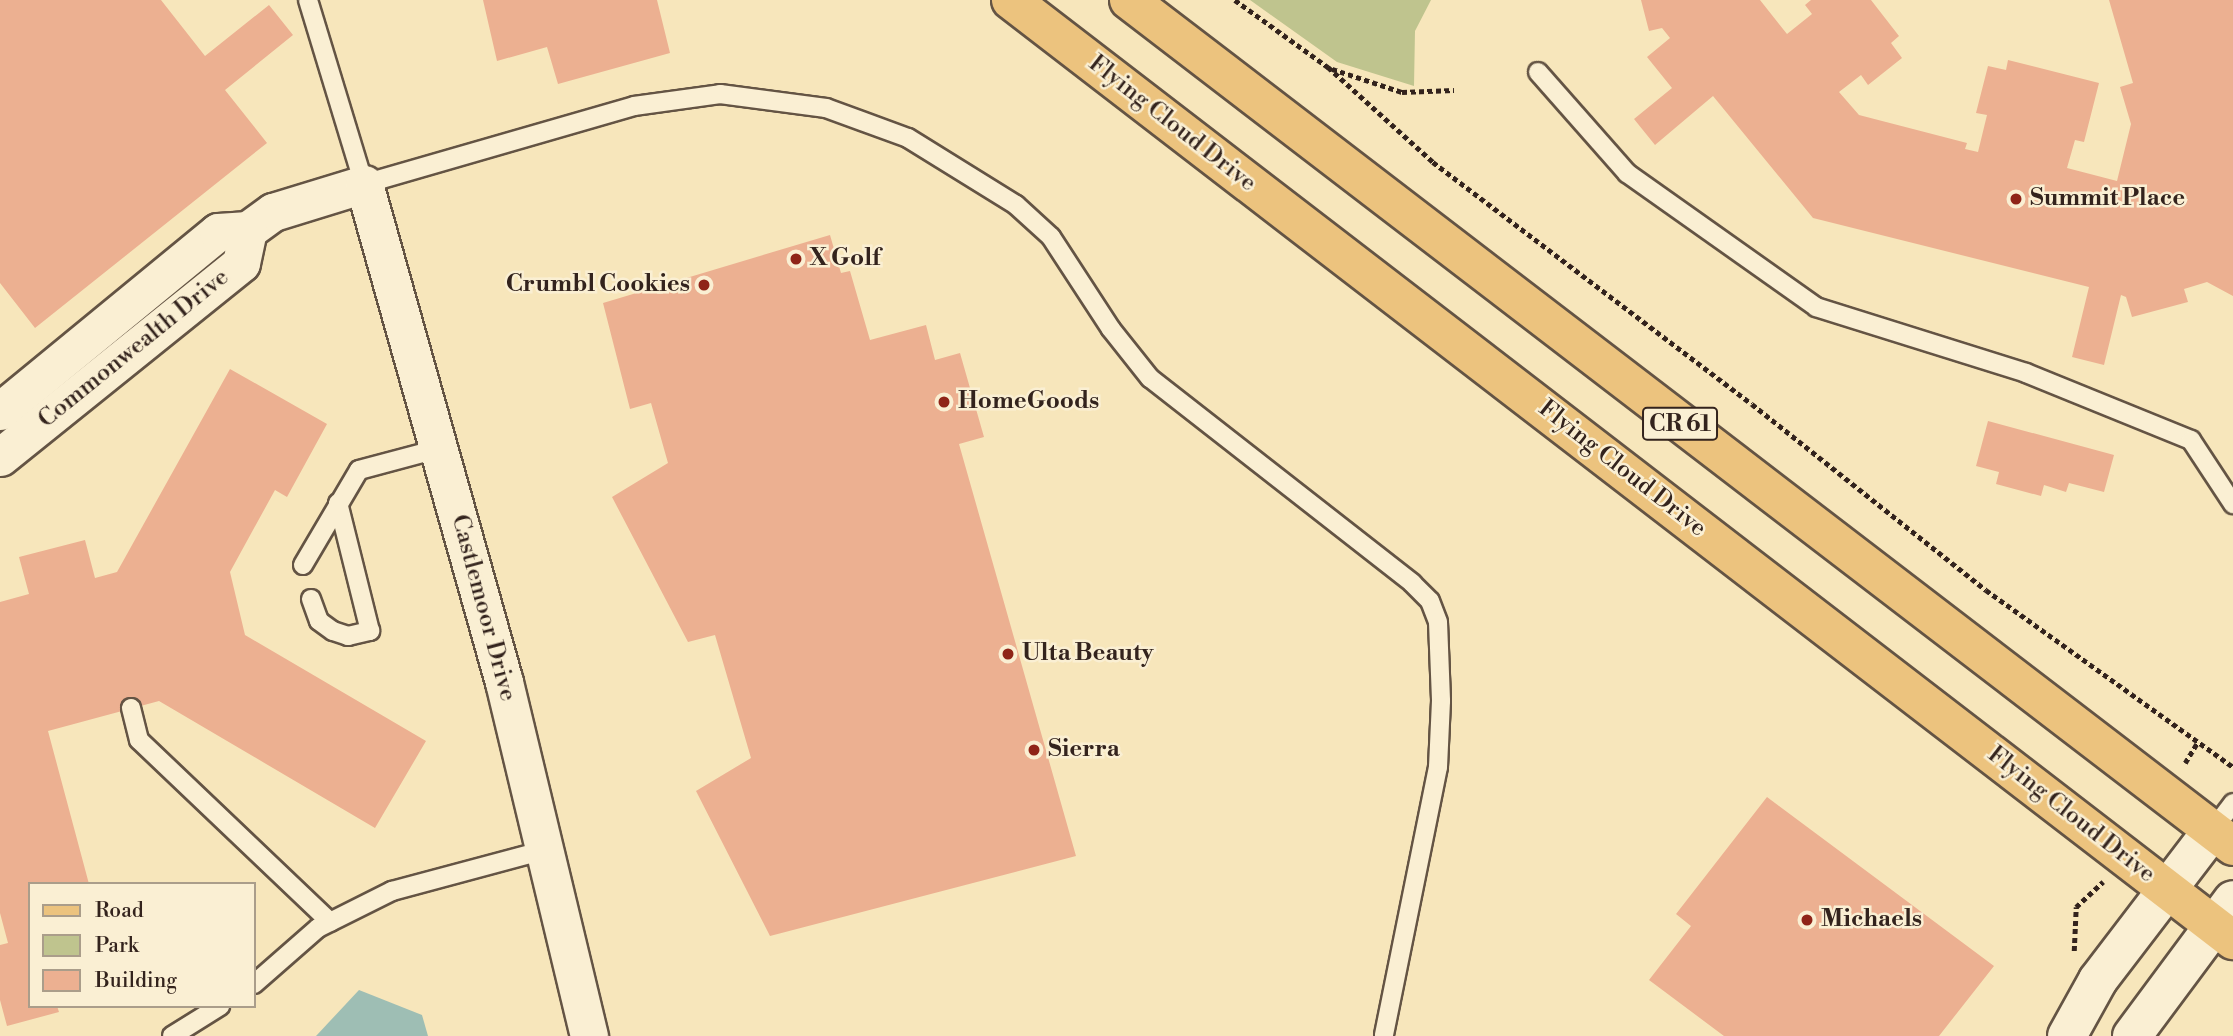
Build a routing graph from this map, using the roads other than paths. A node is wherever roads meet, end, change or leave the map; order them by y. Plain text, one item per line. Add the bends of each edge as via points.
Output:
1 (308, 0) edge
2 (1011, 0) edge
3 (1129, 0) edge
4 (1538, 72) dead end
5 (364, 184) junction
6 (248, 230) junction
7 (0, 411) edge
8 (438, 449) junction
9 (0, 457) edge
10 (338, 503) junction
11 (2233, 504) edge
12 (303, 565) dead end
13 (311, 599) dead end
14 (131, 708) dead end
15 (2226, 827) edge
16 (541, 851) junction
17 (2167, 889) junction
18 (330, 922) junction
19 (2227, 922) edge
20 (256, 982) edge
21 (217, 1008) edge
22 (172, 1036) edge
23 (589, 1036) edge
24 (1384, 1036) edge
25 (2067, 1036) edge
26 (2132, 1036) edge

1 - 5 lane
2 - 17 main road, Flying Cloud Drive / CR 61
3 - 15 main road, CR 61
4 - 11 lane via 1627,173 1816,307 2026,373 2191,440
5 - 6 street, Commonwealth Drive via 273,212
5 - 8 street, Castlemoor Drive
5 - 24 lane via 634,106 720,94 826,108 908,138 1016,205 1051,237 1111,330 1150,378 1430,601 1441,650 1438,767
6 - 7 street, Commonwealth Drive via 218,232
6 - 9 street, Commonwealth Drive via 241,263
8 - 10 lane via 359,470
8 - 16 street, Castlemoor Drive via 504,682
10 - 12 lane
10 - 13 lane via 370,631 348,636 333,631 319,621
14 - 18 lane via 139,740
15 - 17 street
16 - 18 lane via 393,891
16 - 23 street, Castlemoor Drive
17 - 19 main road, Flying Cloud Drive / CR 61
17 - 25 street via 2098,980
18 - 20 lane
19 - 26 street
21 - 22 lane

